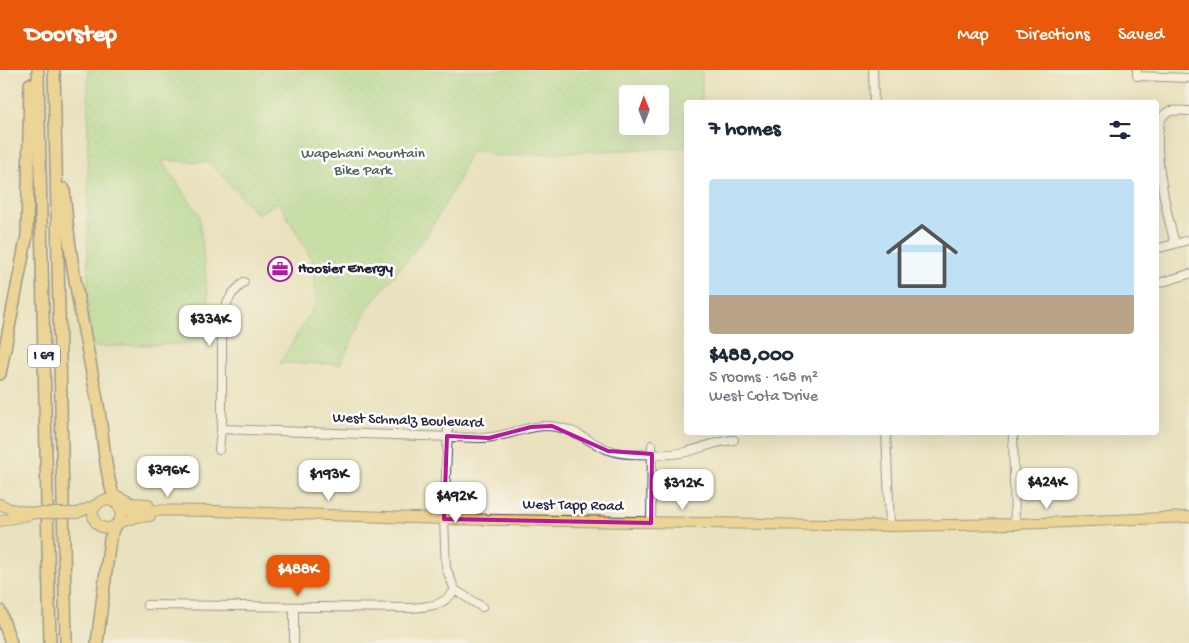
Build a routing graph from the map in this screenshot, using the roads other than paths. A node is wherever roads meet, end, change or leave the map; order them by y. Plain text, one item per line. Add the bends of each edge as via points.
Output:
1 (30, 70) edge
2 (38, 70) edge
3 (873, 70) edge
4 (54, 72) edge
5 (1137, 73) edge
6 (1189, 78) edge
7 (874, 100) edge
8 (1189, 111) edge
9 (1189, 240) edge
10 (1175, 244) junction
11 (1159, 248) edge
12 (1189, 274) edge
13 (244, 282) dead end
14 (1159, 283) edge
15 (0, 374) edge
16 (221, 429) junction
17 (447, 432) junction
18 (886, 435) edge
19 (1013, 435) edge
20 (734, 440) dead end
21 (652, 445) dead end
22 (219, 450) dead end
23 (652, 454) junction
24 (116, 502) junction
25 (0, 504) edge
26 (98, 504) junction
27 (213, 511) junction
28 (77, 512) junction
29 (33, 513) junction
30 (1189, 517) edge
31 (444, 519) junction
32 (0, 521) edge
33 (651, 522) junction
34 (96, 523) junction
35 (117, 524) junction
36 (1015, 524) junction
37 (890, 526) junction
38 (454, 590) junction
39 (147, 606) dead end
40 (482, 606) dead end
41 (294, 608) junction
42 (0, 611) edge
43 (11, 643) edge
44 (50, 643) edge
45 (66, 643) edge
46 (97, 643) edge
47 (294, 643) edge

1 - 15 highway via 27,235
2 - 44 highway, I 69
3 - 7 street
4 - 24 highway via 70,245 107,474
4 - 45 highway, I 69
5 - 6 street
8 - 10 street via 1167,113 1159,123 1164,198
9 - 10 street
10 - 11 street
12 - 14 street
13 - 16 street via 224,309
16 - 17 street, West Schmalz Boulevard
16 - 22 street
17 - 23 street, West Schmalz Boulevard via 489,438 531,426 552,426 570,431 608,451
17 - 31 street
18 - 37 street
19 - 36 street
20 - 23 street, West Schmalz Boulevard via 677,453
21 - 23 street
23 - 33 street
24 - 26 main road via 106,500
24 - 27 main road via 173,504
24 - 27 main road, West Tapp Road via 133,510
24 - 35 main road via 121,515
25 - 29 main road
25 - 32 main road via 3,511
26 - 28 main road
26 - 34 main road via 94,512
27 - 31 main road, West Tapp Road
27 - 35 main road, West Tapp Road via 136,517
28 - 29 main road, bridge
28 - 34 main road
29 - 32 main road
30 - 36 main road, West Tapp Road via 1150,514
31 - 33 main road, West Tapp Road
31 - 38 street via 446,568
33 - 37 main road, West Tapp Road
34 - 35 main road via 108,528
35 - 46 highway via 111,537
36 - 37 main road, West Tapp Road
38 - 40 street
38 - 41 street via 447,600 435,606
39 - 41 street
41 - 47 street
42 - 43 highway

